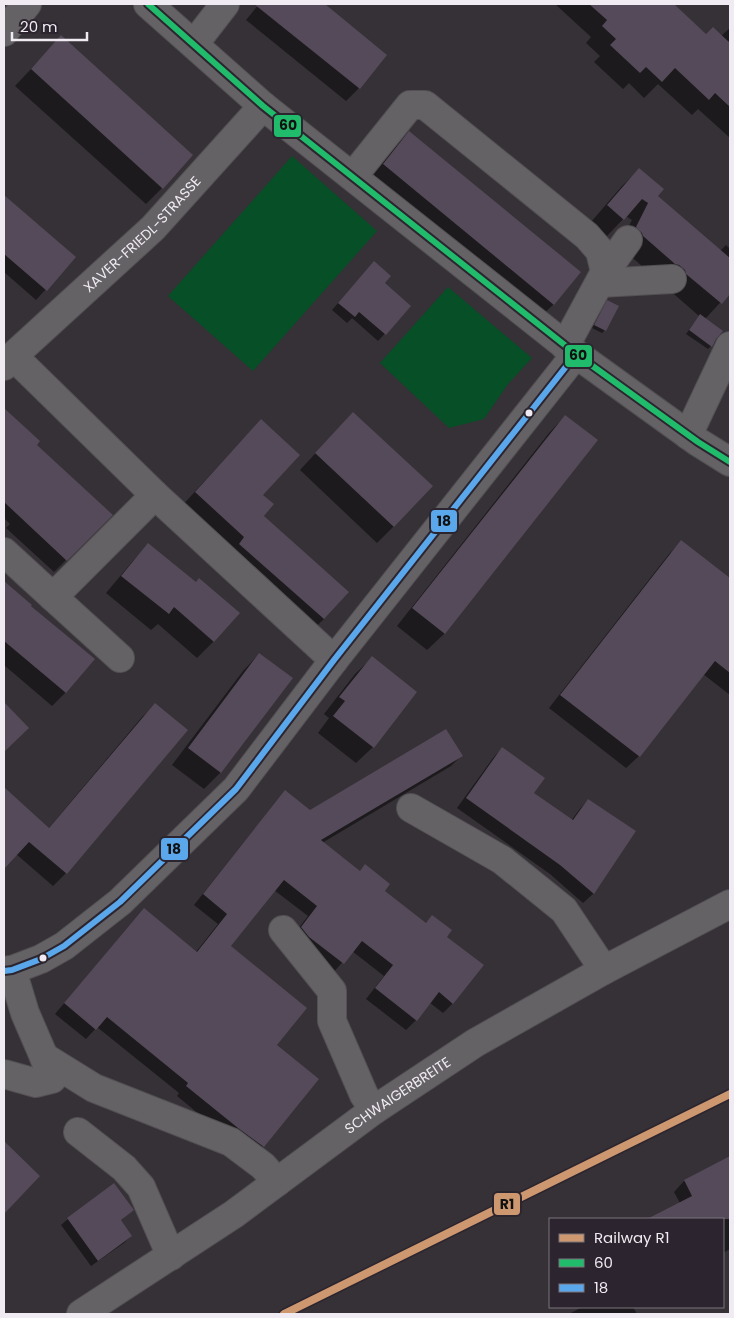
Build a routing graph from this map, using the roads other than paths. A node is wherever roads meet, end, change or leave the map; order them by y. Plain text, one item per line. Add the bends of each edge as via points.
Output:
1 (27, 4) edge
2 (148, 4) edge
3 (225, 4) edge
4 (4, 32) edge
5 (194, 44) junction
6 (263, 106) junction
7 (353, 176) junction
8 (628, 240) dead end
9 (603, 278) junction
10 (672, 279) dead end
11 (730, 346) edge
12 (571, 350) junction
13 (8, 361) edge
14 (730, 381) edge
15 (712, 445) edge
16 (155, 495) junction
17 (4, 552) edge
18 (54, 597) junction
19 (120, 658) dead end
20 (334, 660) junction
21 (410, 808) dead end
22 (730, 904) edge
23 (283, 930) dead end
24 (604, 970) junction
25 (8, 971) edge
26 (44, 1057) junction
27 (4, 1074) edge
28 (374, 1110) junction
29 (78, 1132) dead end
30 (277, 1182) junction
31 (171, 1256) junction
32 (81, 1314) edge

1 - 4 street
2 - 5 street
3 - 5 street
5 - 6 street
6 - 7 street
6 - 13 street, XAVER-FRIEDL-STRASSE via 153,228
7 - 9 street via 410,105 425,105 587,236 600,251
7 - 12 street
8 - 9 street
9 - 10 street
9 - 12 street
11 - 15 street
12 - 15 street
12 - 20 street
13 - 16 street, XAVER-FRIEDL-STRASSE
14 - 15 street
16 - 18 street
16 - 20 street, XAVER-FRIEDL-STRASSE
17 - 18 street
18 - 19 street
20 - 25 street via 236,789 120,902 64,946
21 - 24 street via 502,860 564,910
22 - 24 street, SCHWAIGERBREITE
23 - 28 street via 332,991 332,1021 364,1095
24 - 28 street, SCHWAIGERBREITE via 474,1043
25 - 26 street
26 - 27 street via 52,1079 36,1083
26 - 30 street via 94,1088 231,1142 263,1166
28 - 30 street, SCHWAIGERBREITE
29 - 31 street via 124,1168 141,1187
30 - 31 street, SCHWAIGERBREITE
31 - 32 street, SCHWAIGERBREITE

